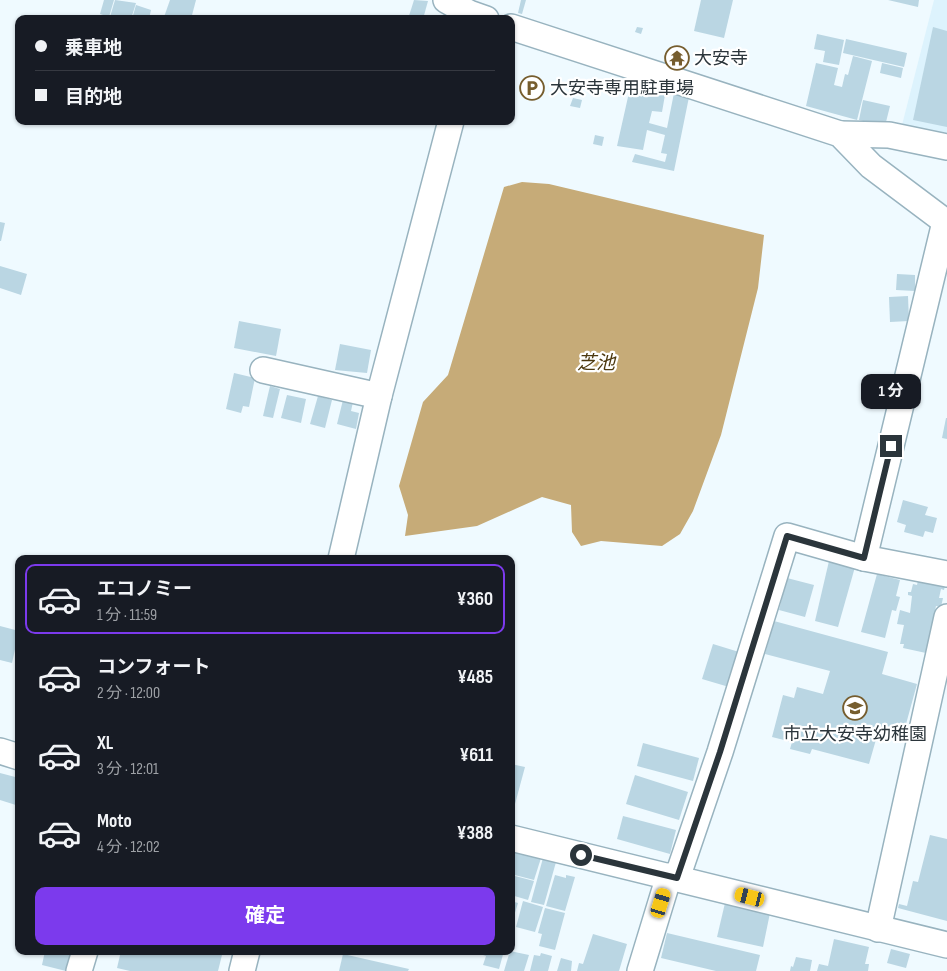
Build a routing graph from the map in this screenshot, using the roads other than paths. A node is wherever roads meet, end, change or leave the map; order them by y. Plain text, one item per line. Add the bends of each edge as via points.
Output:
1 (446, 0) edge
2 (473, 13) edge
3 (515, 28) edge
4 (449, 125) edge
5 (840, 134) junction
6 (947, 147) edge
7 (946, 223) edge
8 (263, 370) dead end
9 (379, 396) junction
10 (342, 555) edge
11 (864, 558) junction
12 (947, 574) edge
13 (947, 617) edge
14 (0, 751) edge
15 (15, 756) edge
16 (515, 839) edge
17 (673, 877) junction
18 (878, 929) junction
19 (947, 945) edge
20 (84, 955) edge
21 (246, 955) edge
22 (79, 971) edge
23 (242, 971) edge
24 (640, 971) edge

1 - 2 street
3 - 5 street
4 - 9 street
5 - 6 street via 889,135
5 - 7 street via 871,166
7 - 11 street
8 - 9 street
9 - 10 street
11 - 12 street
11 - 17 street via 787,536 720,752
13 - 18 street
14 - 15 street
16 - 17 street
17 - 18 street
17 - 24 street
18 - 19 street
20 - 22 street
21 - 23 street

